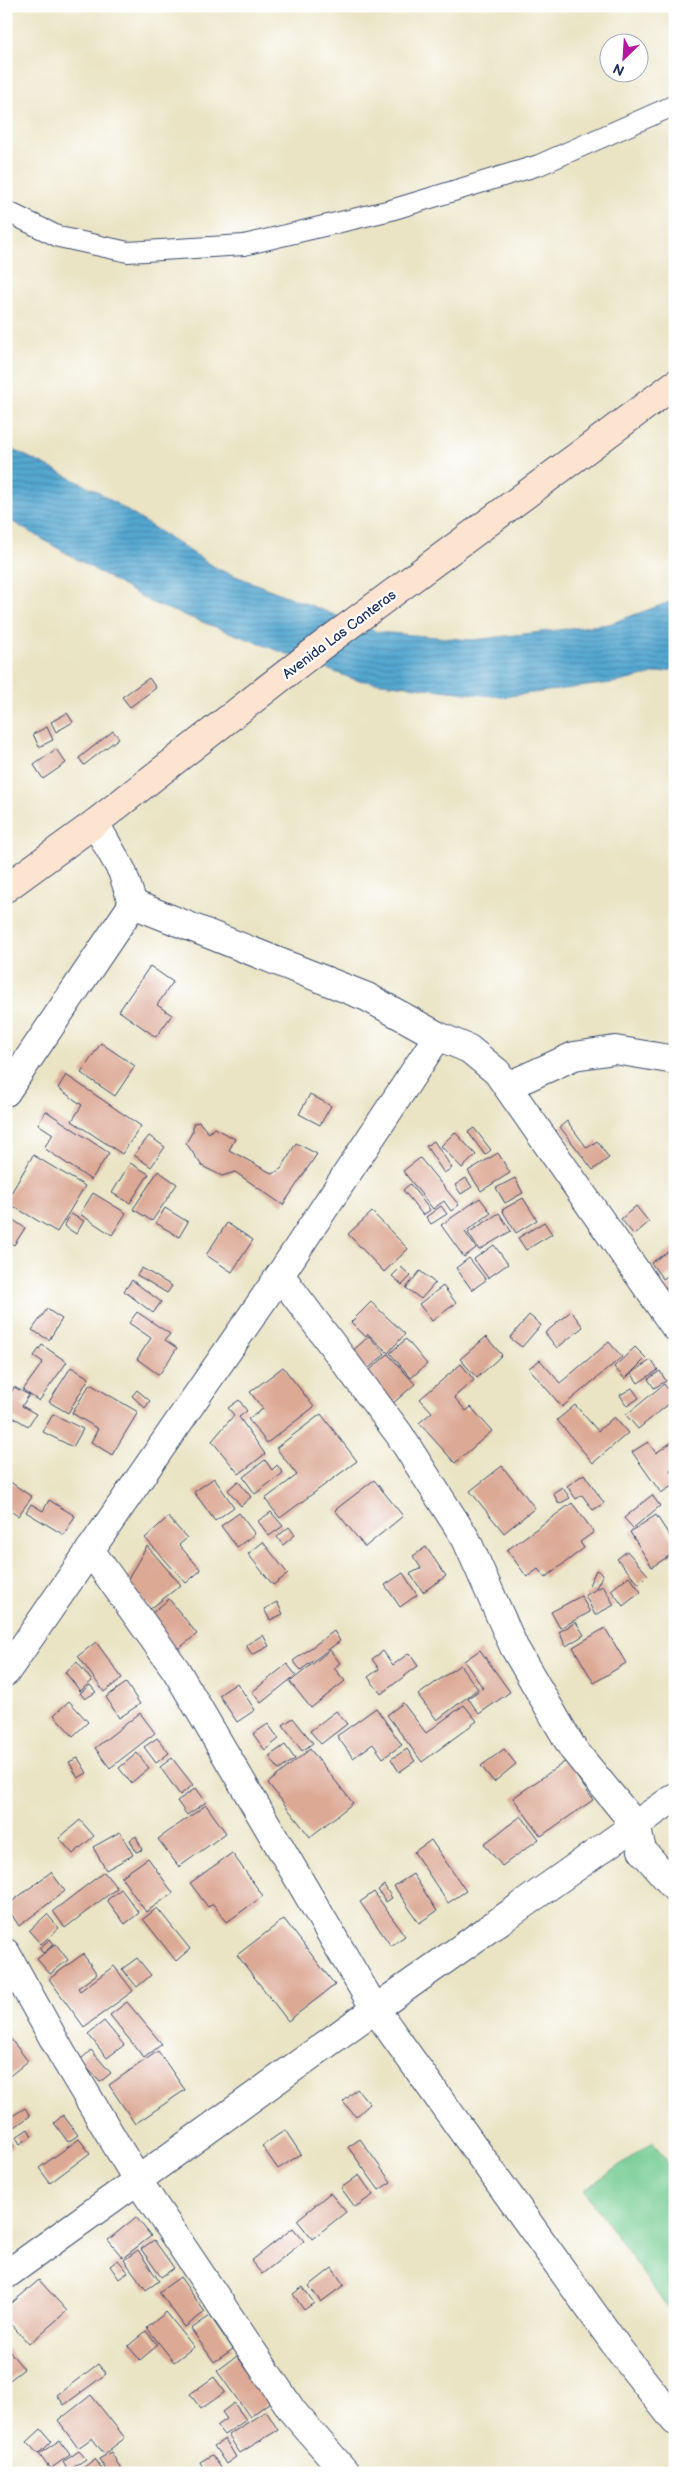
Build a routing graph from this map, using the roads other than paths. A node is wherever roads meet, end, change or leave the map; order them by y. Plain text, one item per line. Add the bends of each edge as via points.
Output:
1 (675, 105) edge
2 (6, 211) edge
3 (675, 384) edge
4 (95, 823) junction
5 (6, 888) edge
6 (133, 904) junction
7 (438, 1036) junction
8 (675, 1060) edge
9 (508, 1086) junction
10 (6, 1092) edge
11 (280, 1275) junction
12 (675, 1327) edge
13 (90, 1550) junction
14 (6, 1672) edge
15 (675, 1797) edge
16 (636, 1826) junction
17 (675, 1888) edge
18 (6, 1953) edge
19 (375, 2009) junction
20 (138, 2181) junction
21 (6, 2275) edge
22 (675, 2421) edge
23 (346, 2473) edge

1 - 2 lane via 539,165 390,210 244,245 128,252 59,237
3 - 4 street, Avenida Las Canteras via 324,644
4 - 5 street, Avenida Las Canteras
4 - 6 street via 122,871
6 - 7 street via 367,997
6 - 10 street
7 - 9 street via 469,1049 497,1072
7 - 11 street
8 - 9 street via 615,1050 574,1056
9 - 12 street
11 - 13 street
11 - 16 street via 399,1434 466,1539 514,1647 573,1749
13 - 14 street
13 - 19 street via 176,1670
15 - 16 street
16 - 17 street via 642,1850
16 - 19 street
18 - 20 street
19 - 20 street
19 - 22 street via 620,2351
20 - 21 street
20 - 23 street via 292,2412

